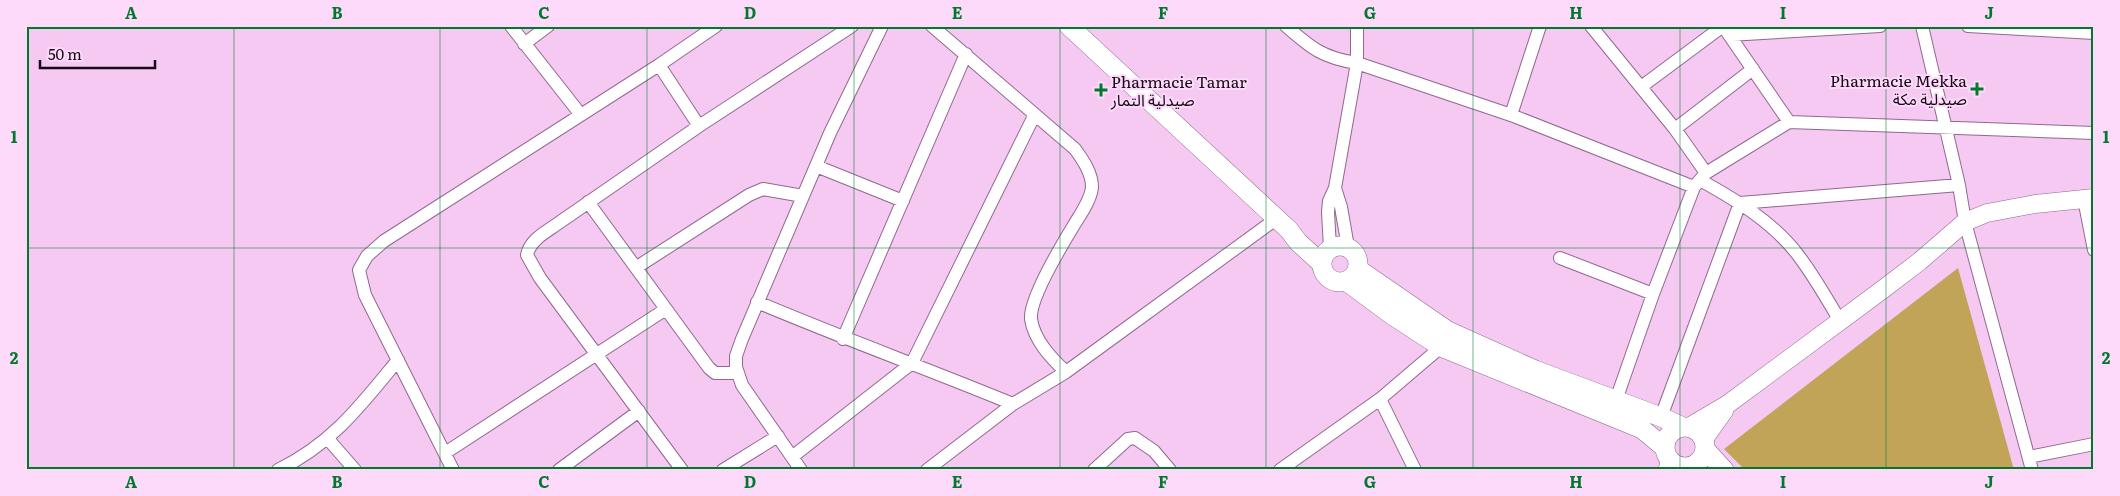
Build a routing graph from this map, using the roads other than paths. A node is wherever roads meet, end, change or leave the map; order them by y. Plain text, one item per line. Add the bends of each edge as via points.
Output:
1 (512, 26) edge
2 (548, 26) edge
3 (716, 26) edge
4 (852, 26) edge
5 (882, 26) edge
6 (932, 26) edge
7 (1069, 26) edge
8 (1286, 26) edge
9 (1357, 26) edge
10 (1540, 26) edge
11 (1591, 26) edge
12 (1880, 26) edge
13 (1922, 26) edge
14 (1968, 26) edge
15 (2094, 33) edge
16 (1729, 36) junction
17 (524, 44) junction
18 (966, 54) junction
19 (1356, 63) junction
20 (659, 66) junction
21 (1753, 70) junction
22 (1641, 87) junction
23 (581, 115) junction
24 (1511, 115) junction
25 (1034, 116) junction
26 (1789, 122) junction
27 (699, 126) junction
28 (1946, 128) junction
29 (1675, 129) junction
30 (2094, 133) edge
31 (816, 166) junction
32 (1700, 180) junction
33 (1959, 185) junction
34 (1335, 188) junction
35 (803, 196) junction
36 (2089, 198) edge
37 (903, 201) junction
38 (588, 202) junction
39 (1740, 203) junction
40 (1965, 222) junction
41 (1282, 225) junction
42 (2094, 250) edge
43 (1332, 252) junction
44 (1560, 258) dead end
45 (637, 267) junction
46 (1352, 275) junction
47 (1652, 294) junction
48 (757, 302) junction
49 (666, 308) junction
50 (1840, 321) junction
51 (843, 339) junction
52 (1442, 347) junction
53 (594, 354) junction
54 (398, 360) junction
55 (912, 363) junction
56 (1066, 372) junction
57 (737, 373) junction
58 (1380, 399) junction
59 (1616, 400) junction
60 (1013, 404) junction
61 (639, 412) junction
62 (1661, 417) junction
63 (778, 436) junction
64 (1695, 436) junction
65 (328, 438) junction
66 (2094, 444) edge
67 (445, 453) junction
68 (792, 457) junction
69 (2029, 457) junction
70 (1679, 464) edge
71 (929, 469) edge
72 (278, 470) edge
73 (355, 470) edge
74 (453, 470) edge
75 (559, 470) edge
76 (682, 470) edge
77 (724, 470) edge
78 (801, 470) edge
79 (1094, 470) edge
80 (1170, 470) edge
81 (1280, 470) edge
82 (1415, 470) edge
83 (1724, 470) edge
84 (2032, 470) edge

1 - 17 street
2 - 17 street
3 - 20 street
4 - 27 street
5 - 31 street
6 - 18 street
7 - 41 main road
8 - 19 street via 1322,54
9 - 19 street
10 - 24 street
11 - 22 street
12 - 16 street
13 - 28 street
14 - 15 street
16 - 21 street
16 - 22 street via 1723,26
17 - 23 street
18 - 25 street
18 - 37 street
19 - 24 street
19 - 34 street
20 - 23 street
20 - 27 street
21 - 26 street
21 - 29 street
22 - 29 street
23 - 54 street via 384,241 367,256 359,270 365,295
24 - 32 street
25 - 55 street
25 - 56 street via 1075,149 1087,166 1092,187 1084,209 1058,251 1031,316 1041,343
26 - 28 street
26 - 32 street
27 - 38 street
28 - 30 street
28 - 33 street
29 - 32 street
31 - 35 street
31 - 37 street
32 - 39 street
32 - 47 street
33 - 39 street
33 - 40 street
34 - 43 street via 1328,207
34 - 43 street via 1341,207
35 - 45 street via 764,189 749,195
35 - 48 street
36 - 40 main road via 1986,213
36 - 42 street
37 - 51 street
38 - 45 street
38 - 53 street via 539,237 528,248 527,255
39 - 50 street via 1797,254
39 - 62 street
40 - 50 main road via 1920,261
40 - 69 street
41 - 43 main road via 1306,235
41 - 56 street
43 - 46 main road via 1352,250 1358,259
43 - 46 main road via 1322,269 1329,279 1334,282
44 - 47 street
45 - 49 street
46 - 52 main road via 1392,315
46 - 59 main road via 1448,331 1534,370
47 - 59 street
48 - 51 street
48 - 57 street via 736,356
49 - 53 street
49 - 57 street via 709,368 716,373
50 - 64 main road via 1728,404
51 - 55 street
52 - 58 street
52 - 70 main road via 1642,430
53 - 61 street
53 - 67 street
54 - 65 street via 350,418
54 - 67 street
55 - 60 street
55 - 68 street
56 - 60 street
57 - 63 street
58 - 81 street
58 - 82 street
59 - 62 main road
60 - 71 street
61 - 75 street
61 - 76 street
62 - 64 main road
63 - 68 street
63 - 77 street
64 - 70 main road via 1701,460
64 - 70 main road via 1672,432 1666,442
64 - 83 main road
65 - 72 street
65 - 73 street
66 - 69 street
67 - 74 street
68 - 78 street
69 - 84 street
79 - 80 street via 1128,439 1136,438 1154,451

